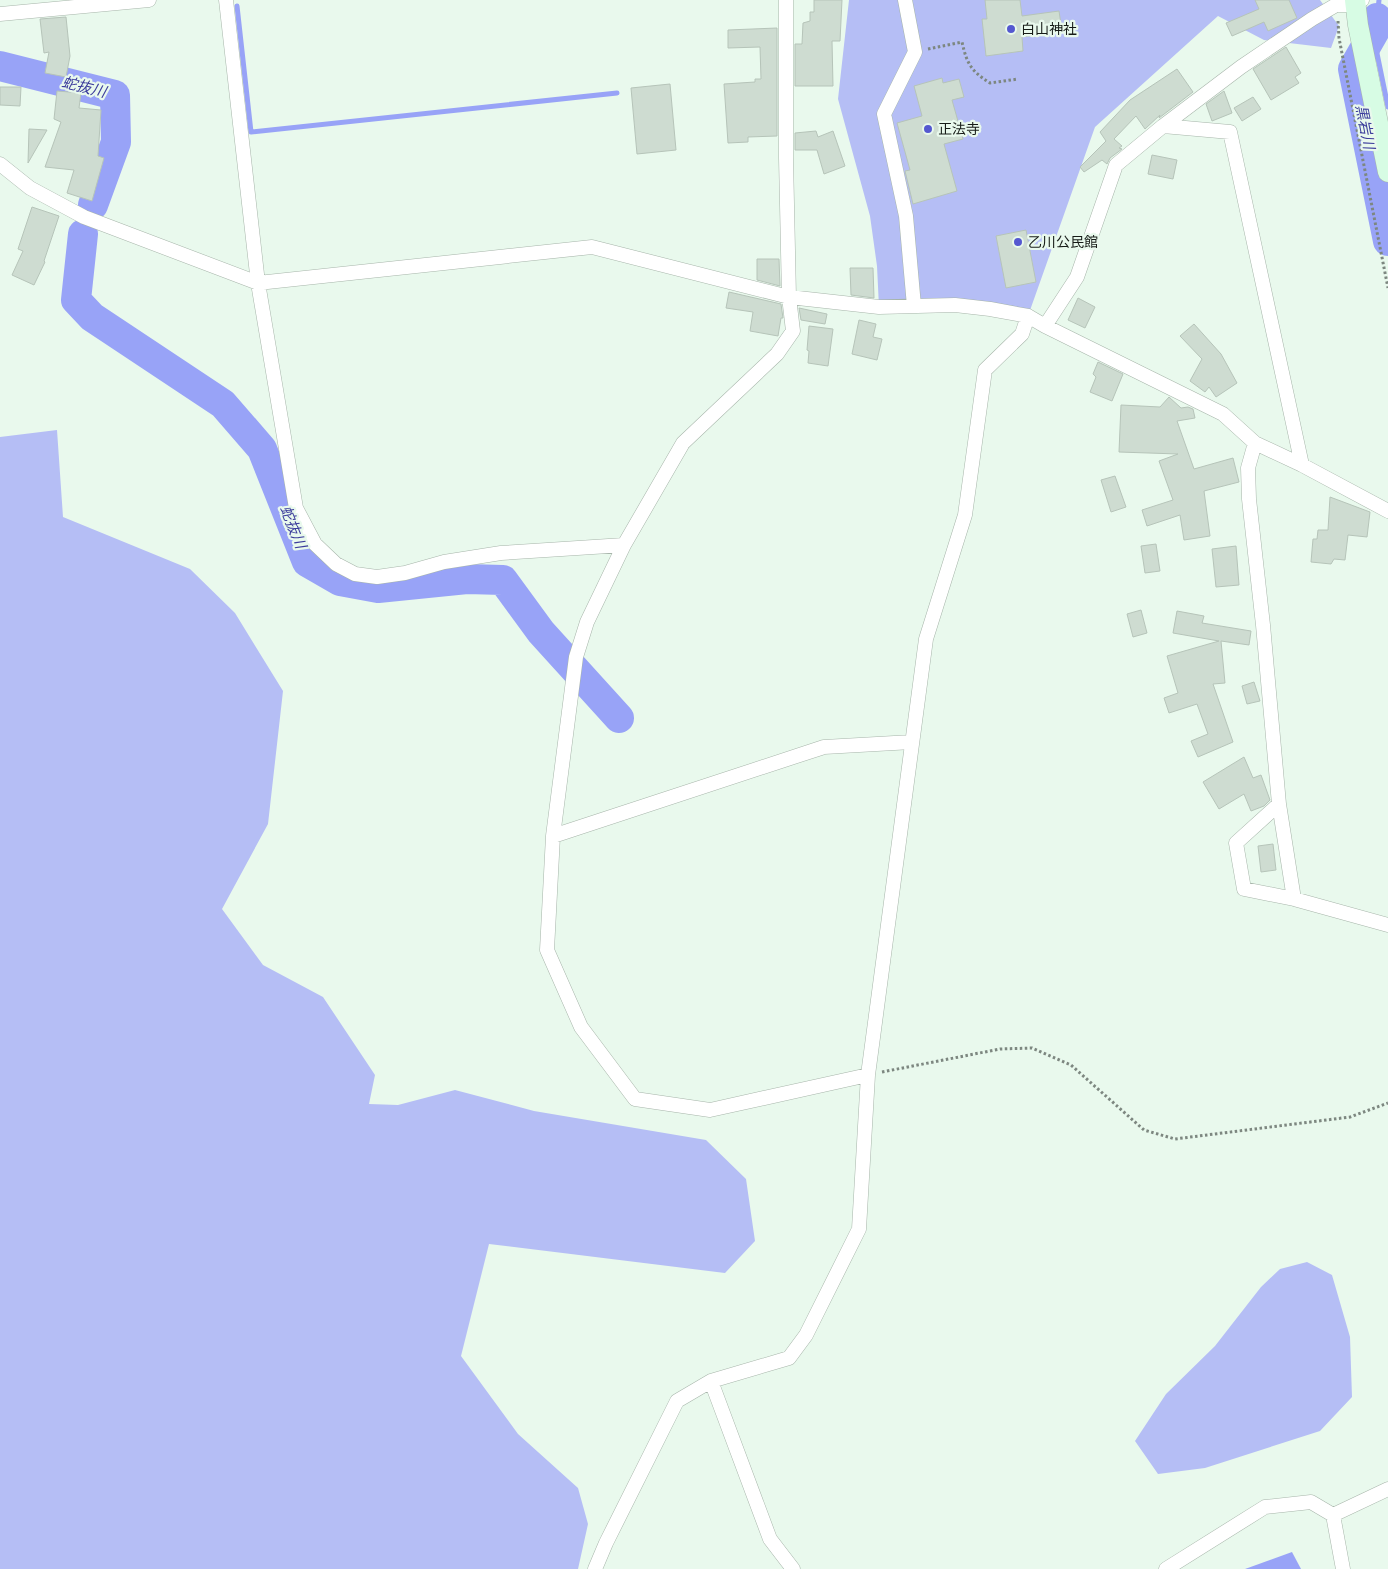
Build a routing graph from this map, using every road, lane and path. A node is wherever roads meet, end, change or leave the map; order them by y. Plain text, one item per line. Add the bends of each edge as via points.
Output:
1 (149, 0) edge
2 (226, 0) edge
3 (786, 0) edge
4 (905, 0) edge
5 (1352, 2) edge
6 (0, 14) edge
7 (915, 52) junction
8 (1018, 79) dead end
9 (1163, 126) junction
10 (0, 164) edge
11 (1388, 172) edge
12 (258, 283) junction
13 (1388, 288) edge
14 (789, 298) junction
15 (914, 306) junction
16 (1028, 316) junction
17 (1045, 326) junction
18 (1255, 443) junction
19 (1302, 465) junction
20 (1388, 511) edge
21 (624, 545) junction
22 (912, 742) junction
23 (1279, 804) junction
24 (553, 836) junction
25 (1294, 899) junction
26 (1388, 925) edge
27 (868, 1075) junction
28 (1388, 1103) edge
29 (710, 1381) junction
30 (1388, 1488) edge
31 (1333, 1515) junction
32 (595, 1569) edge
33 (793, 1569) edge
34 (1166, 1569) edge
35 (1343, 1569) edge

1 - 6 street
2 - 12 street
3 - 14 street
4 - 7 street
5 - 9 street via 1312,19 1241,66
5 - 11 street
5 - 13 path via 1339,38
7 - 8 path via 962,42 966,58 976,74 990,83
7 - 15 street via 884,114 906,216
9 - 17 street via 1116,165 1077,277
9 - 19 street via 1230,132
10 - 12 street via 30,188 84,217
12 - 14 street via 592,247
12 - 21 street via 296,508 315,544 336,564 355,574 376,577 501,553
14 - 15 street via 878,307
14 - 21 street via 793,331 777,354 683,443
15 - 16 street via 955,305
16 - 17 street
16 - 22 street via 1022,334 985,370 964,515 926,639
17 - 18 street via 1223,414
18 - 19 street
18 - 23 street via 1248,468 1249,499
19 - 20 street
21 - 24 street via 587,622 576,657
22 - 24 street via 824,747
22 - 27 street
23 - 25 street
23 - 25 street via 1236,843 1244,889
24 - 27 street via 547,950 581,1027 635,1099 710,1110
25 - 26 street
27 - 28 path via 1000,1049 1032,1048 1070,1065 1144,1130 1175,1139 1350,1117
27 - 29 street via 859,1229 806,1334 789,1358
29 - 32 street via 677,1402
29 - 33 street via 770,1539
30 - 31 street
31 - 34 street via 1311,1502 1265,1507
31 - 35 street

